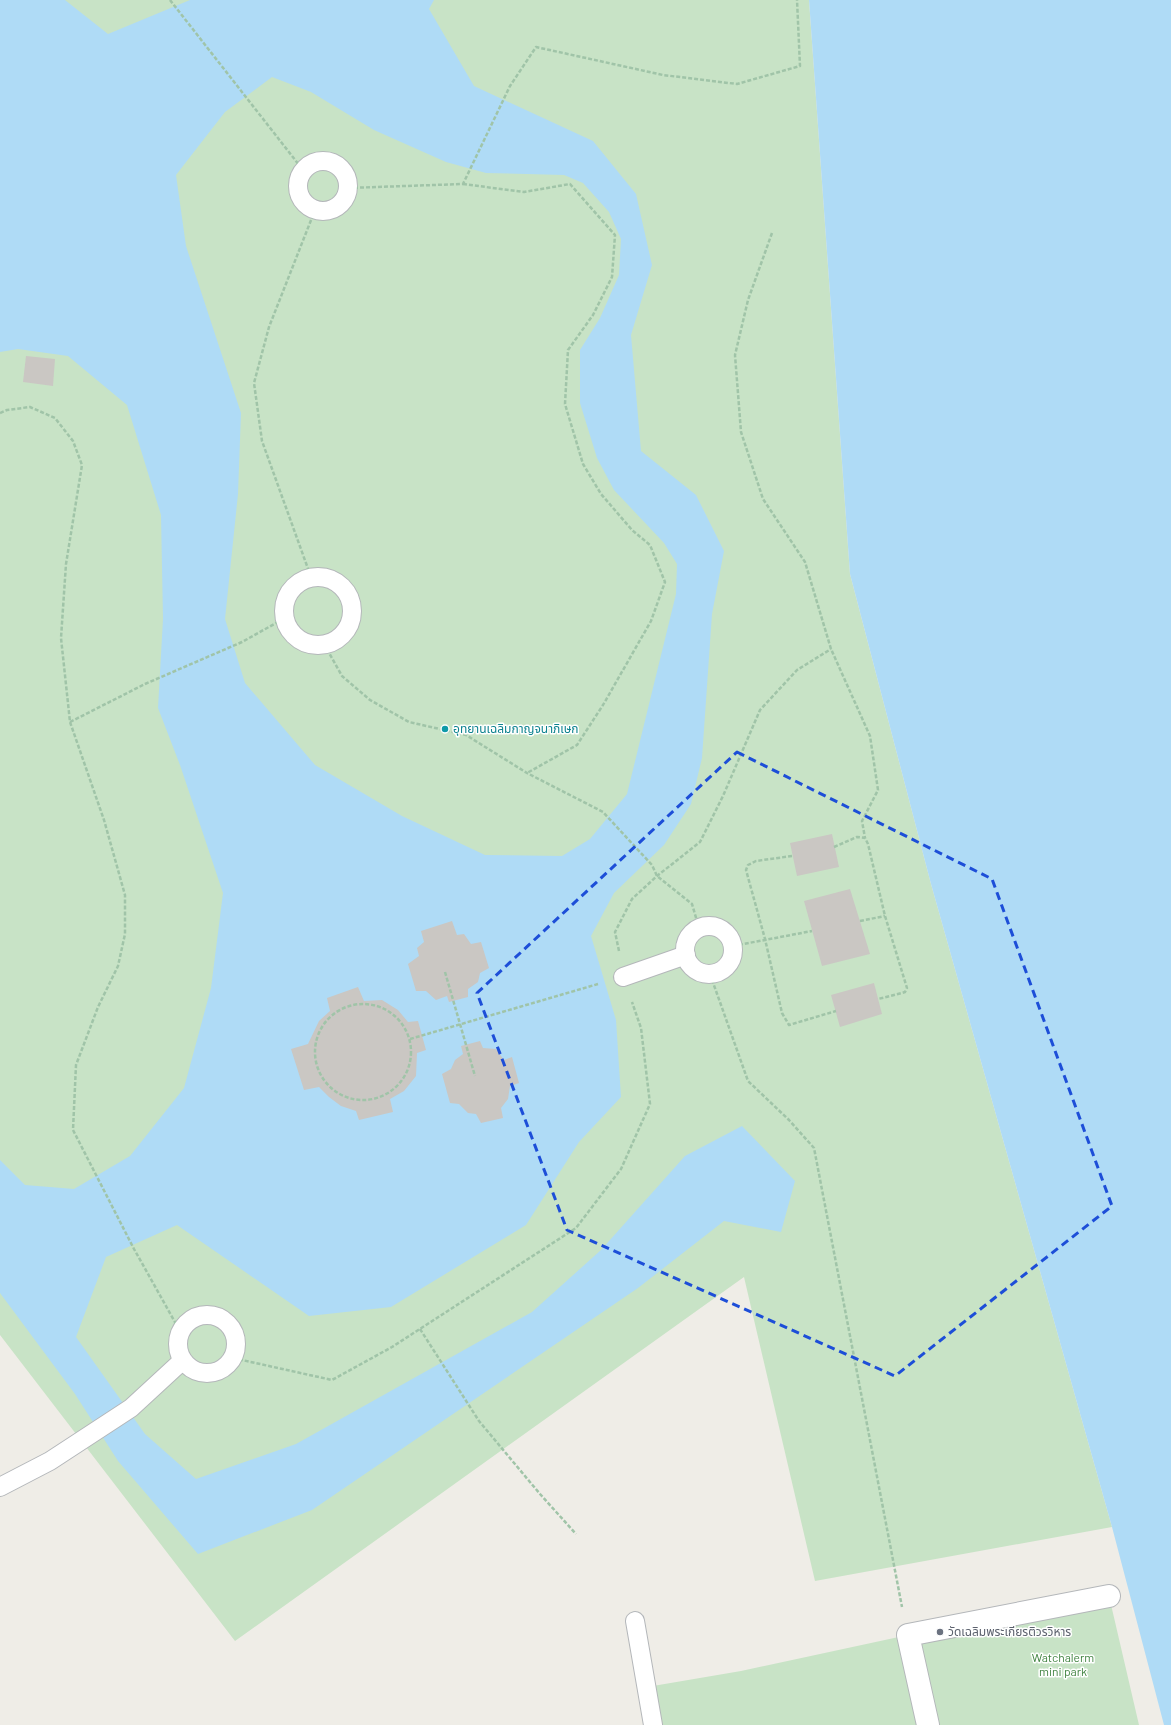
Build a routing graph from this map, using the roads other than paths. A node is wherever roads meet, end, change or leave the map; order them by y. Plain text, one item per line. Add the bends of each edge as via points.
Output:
1 (315, 210) joint
2 (324, 644) joint
3 (686, 955) junction
4 (623, 977) road end
5 (182, 1361) junction
6 (0, 1487) edge
7 (1109, 1596) dead end
8 (635, 1621) dead end
9 (653, 1725) edge
10 (928, 1725) edge

1 - 1 lane via 333,209 346,197 348,180 344,172 328,160 318,160 309,164 298,177 299,195 307,206
2 - 2 lane via 307,643 297,638 289,629 285,618 284,606 288,594 311,577 334,581 344,589 350,599 352,612 349,624 338,637
3 - 3 lane via 688,939 692,932 699,928 719,927 726,932 733,946 733,954 726,967 720,972 710,974 694,968
3 - 4 lane
5 - 5 lane via 177,1342 180,1331 196,1316 217,1317 226,1322 232,1330 236,1348 233,1358 218,1372 197,1372
5 - 6 lane via 131,1408 50,1461
7 - 10 street via 908,1635
8 - 9 lane

